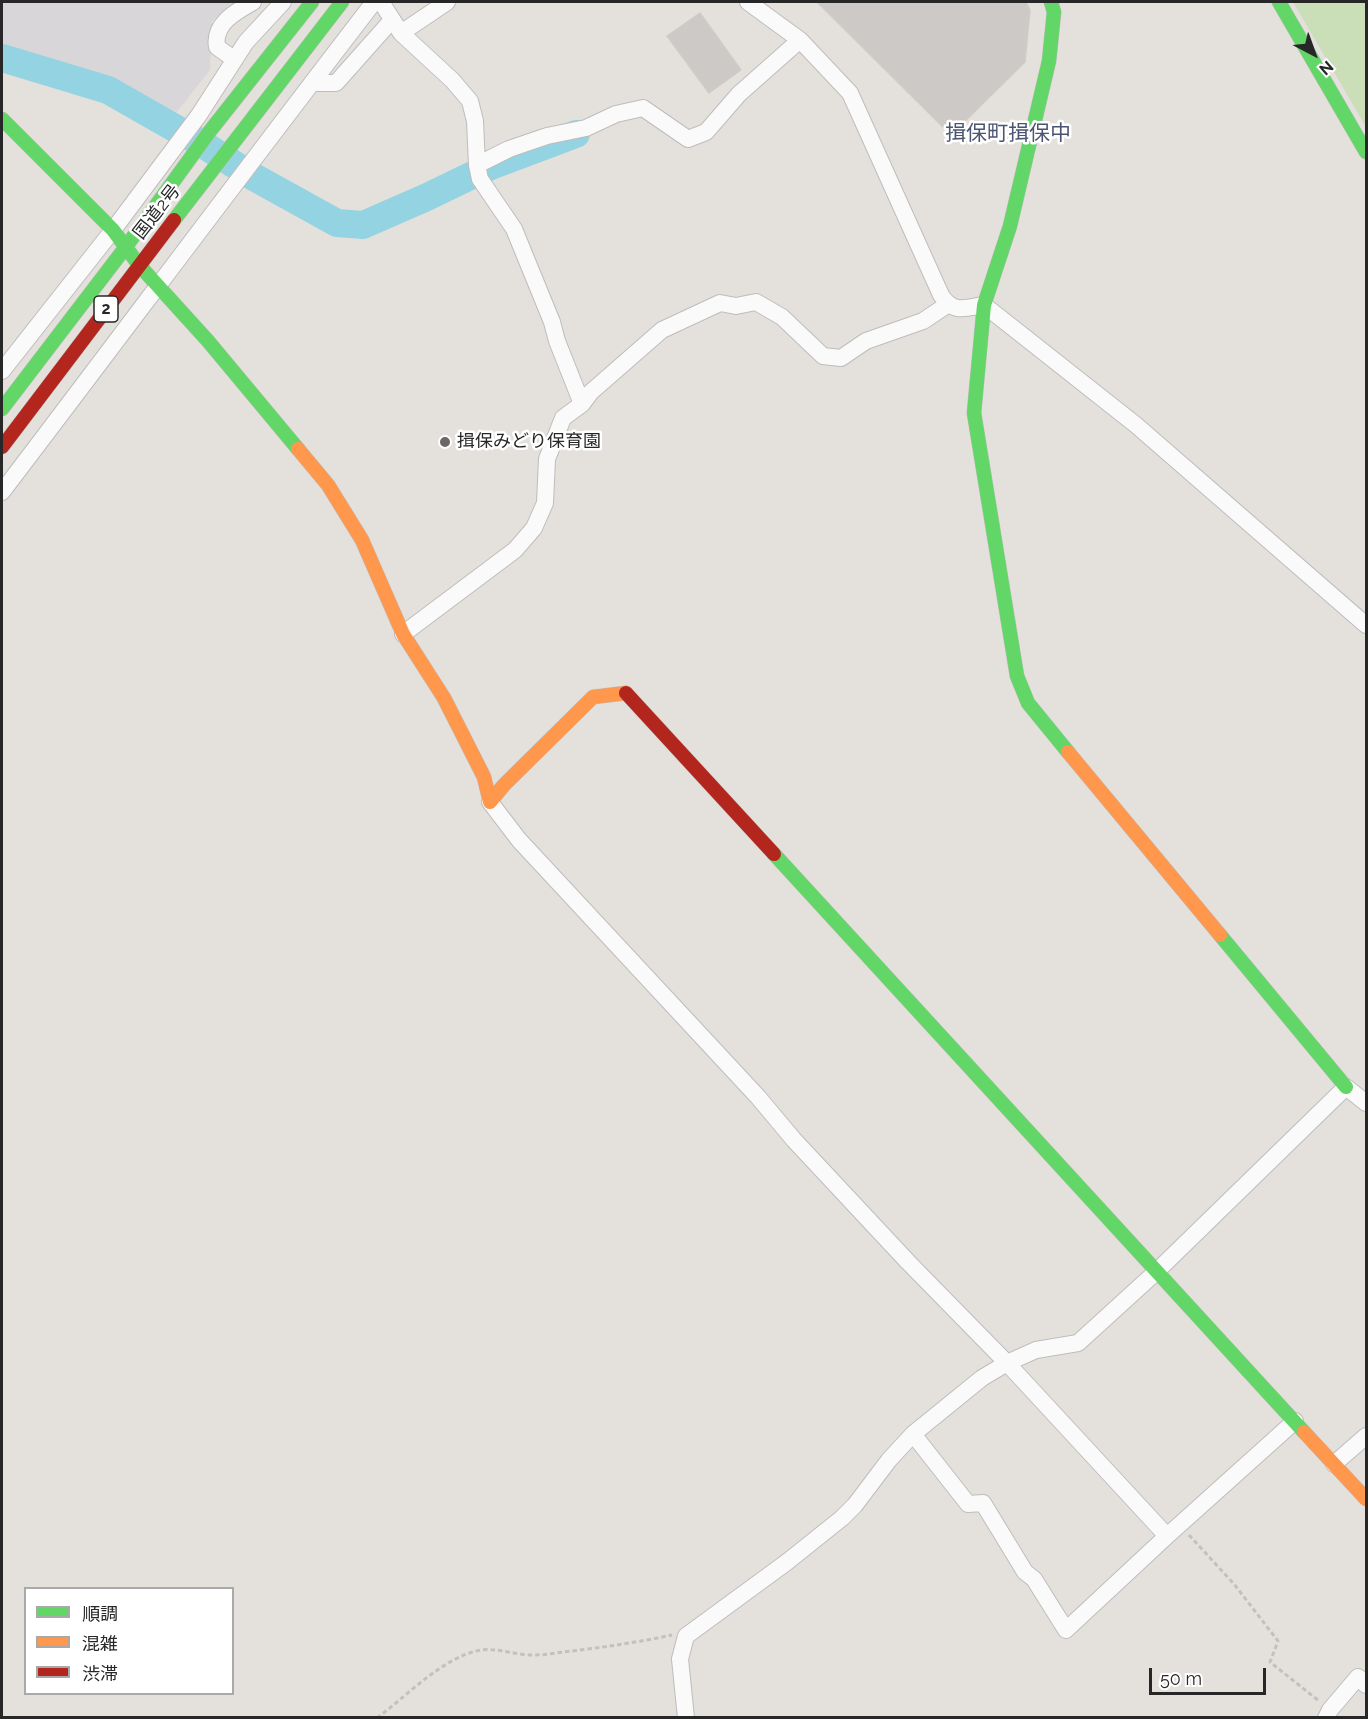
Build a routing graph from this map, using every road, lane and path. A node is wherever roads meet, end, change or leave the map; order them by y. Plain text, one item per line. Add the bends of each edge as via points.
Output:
1 (253, 2) edge
2 (283, 2) edge
3 (312, 2) edge
4 (342, 2) edge
5 (374, 2) edge
6 (381, 2) edge
7 (447, 2) edge
8 (748, 2) edge
9 (1051, 2) edge
10 (1279, 2) edge
11 (396, 26) junction
12 (800, 40) junction
13 (231, 57) dead end
14 (318, 83) dead end
15 (2, 119) edge
16 (1366, 152) edge
17 (477, 165) junction
18 (114, 230) junction
19 (125, 248) junction
20 (139, 265) junction
21 (158, 286) junction
22 (947, 304) junction
23 (984, 305) junction
24 (2, 371) edge
25 (582, 404) junction
26 (2, 409) edge
27 (2, 447) edge
28 (2, 492) edge
29 (1366, 625) edge
30 (403, 634) junction
31 (490, 802) junction
32 (1346, 1087) junction
33 (1366, 1103) edge
34 (1156, 1272) junction
35 (1007, 1364) junction
36 (1295, 1421) junction
37 (913, 1434) junction
38 (1366, 1436) edge
39 (1334, 1464) junction
40 (1366, 1499) edge
41 (1173, 1530) junction
42 (686, 1636) junction
43 (1366, 1685) edge
44 (1328, 1714) edge
45 (378, 1718) edge
46 (686, 1718) edge

1 - 13 street via 234,12 220,27 217,47
2 - 18 street via 246,42 199,115
3 - 19 main road, 国道2号 / 2 via 210,131
4 - 20 main road, 国道2号 / 2
5 - 21 street
6 - 11 street
7 - 11 street
8 - 12 street
9 - 23 main road via 1054,12 1049,61 1010,226
10 - 16 main road
11 - 14 street via 336,83
11 - 17 street via 470,101
12 - 17 street via 739,94 706,132 688,139 643,108 509,148
12 - 22 street via 850,93
15 - 18 main road
17 - 25 street via 480,178 513,229
18 - 19 main road
18 - 24 street
19 - 20 main road
19 - 26 main road, 国道2号 / 2
20 - 21 main road
20 - 27 main road, 国道2号 / 2
21 - 28 street
21 - 30 main road via 328,485 362,540
22 - 23 street via 960,309
22 - 25 street via 923,321 866,341 841,358 823,356 782,316 756,302 736,306 720,303 662,330
23 - 29 street via 1136,425
23 - 32 main road via 974,413 1017,676 1028,703
25 - 30 street via 563,418 547,459 545,503 534,528 515,550
30 - 31 main road via 444,698 484,777
31 - 34 main road via 593,697 626,693
31 - 35 street via 519,840 794,1140
32 - 33 street
32 - 34 street
34 - 35 street via 1078,1343 1036,1350
34 - 36 main road
35 - 37 street via 982,1378
35 - 41 street
36 - 39 main road
36 - 41 street
37 - 41 street via 968,1504 983,1503 1066,1630
37 - 42 street via 842,1518
38 - 39 street
39 - 40 main road
41 - 44 path via 1234,1584 1278,1641 1270,1662
42 - 45 path via 534,1656 493,1649 476,1651 450,1662
42 - 46 street via 680,1659
43 - 44 street via 1358,1677

